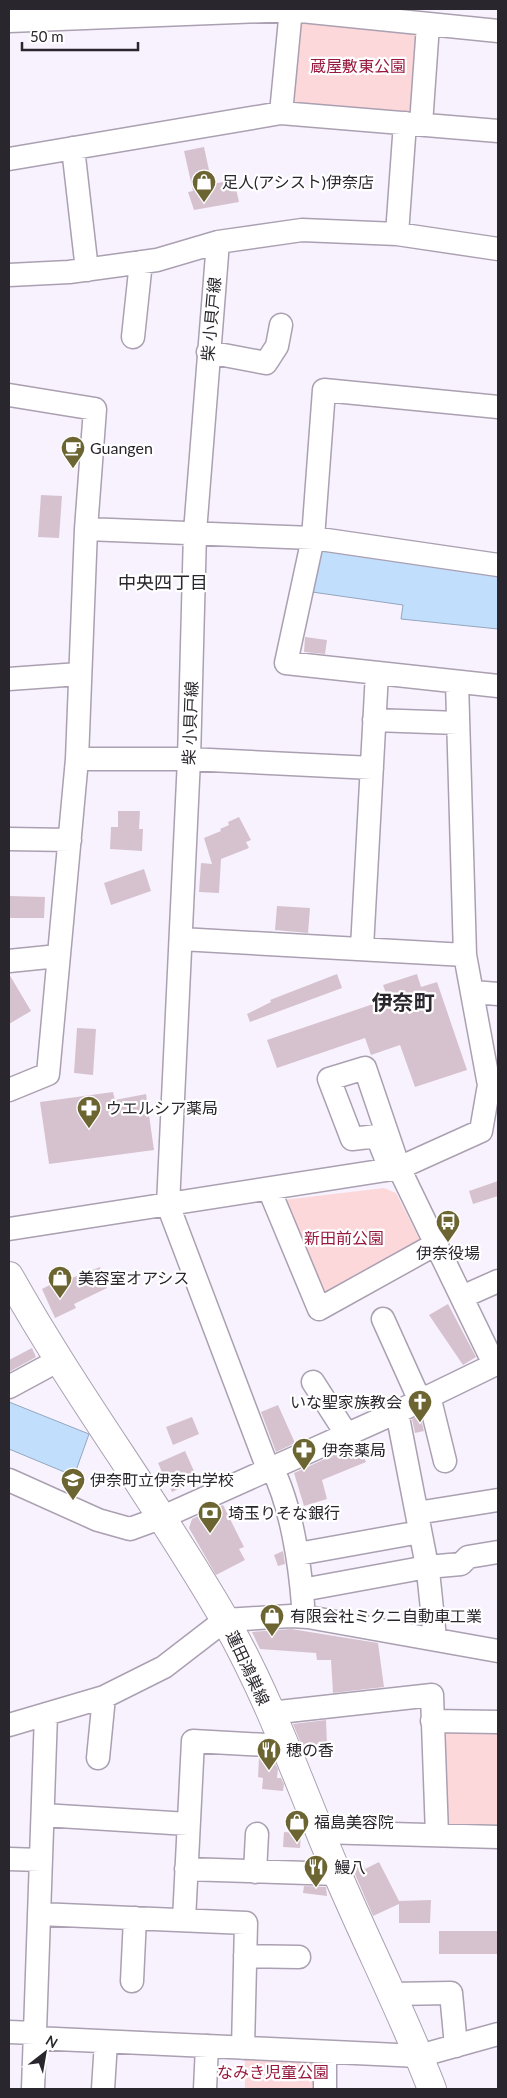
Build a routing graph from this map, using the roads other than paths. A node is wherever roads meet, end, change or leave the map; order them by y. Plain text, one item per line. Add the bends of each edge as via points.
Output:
1 (291, 10) edge
2 (9, 21) edge
3 (428, 25) junction
4 (498, 31) edge
5 (281, 113) junction
6 (413, 124) junction
7 (498, 131) edge
8 (73, 148) junction
9 (9, 159) edge
10 (396, 234) junction
11 (218, 242) junction
12 (498, 249) edge
13 (141, 262) junction
14 (87, 270) junction
15 (9, 275) edge
16 (281, 325) dead end
17 (133, 337) dead end
18 (208, 352) junction
19 (9, 395) edge
20 (498, 407) edge
21 (86, 529) junction
22 (195, 532) junction
23 (313, 538) junction
24 (498, 565) edge
25 (377, 673) junction
26 (80, 674) junction
27 (9, 678) edge
28 (457, 682) junction
29 (498, 686) edge
30 (374, 720) junction
31 (458, 723) junction
32 (77, 759) junction
33 (189, 759) junction
34 (372, 768) junction
35 (9, 839) edge
36 (70, 840) junction
37 (181, 939) junction
38 (362, 948) junction
39 (466, 955) junction
40 (58, 956) junction
41 (9, 961) edge
42 (473, 992) junction
43 (498, 994) edge
44 (9, 1090) edge
45 (394, 1168) junction
46 (269, 1188) junction
47 (168, 1204) junction
48 (9, 1229) edge
49 (436, 1244) junction
50 (9, 1276) edge
51 (498, 1281) edge
52 (462, 1297) junction
53 (383, 1318) dead end
54 (59, 1360) junction
55 (496, 1364) edge
56 (313, 1382) dead end
57 (9, 1387) edge
58 (424, 1399) junction
59 (397, 1412) junction
60 (347, 1435) junction
61 (446, 1462) dead end
62 (270, 1469) junction
63 (9, 1480) edge
64 (498, 1500) edge
65 (163, 1518) junction
66 (418, 1522) junction
67 (498, 1552) edge
68 (298, 1554) junction
69 (427, 1567) junction
70 (302, 1590) junction
71 (304, 1617) junction
72 (224, 1620) junction
73 (435, 1638) junction
74 (498, 1651) edge
75 (104, 1697) junction
76 (270, 1713) junction
77 (46, 1714) junction
78 (432, 1721) junction
79 (498, 1722) edge
80 (9, 1725) edge
81 (284, 1746) junction
82 (98, 1758) dead end
83 (43, 1815) junction
84 (188, 1824) junction
85 (320, 1832) junction
86 (257, 1834) dead end
87 (437, 1835) junction
88 (498, 1837) edge
89 (9, 1859) edge
90 (41, 1860) junction
91 (186, 1869) junction
92 (255, 1872) junction
93 (338, 1874) junction
94 (39, 1914) junction
95 (135, 1918) junction
96 (184, 1920) junction
97 (245, 1956) junction
98 (299, 1957) dead end
99 (132, 1981) dead end
100 (391, 1994) junction
101 (9, 2032) edge
102 (498, 2034) edge
103 (35, 2036) junction
104 (106, 2042) junction
105 (207, 2046) junction
106 (456, 2046) junction
107 (243, 2048) junction
108 (325, 2052) junction
109 (419, 2056) junction
110 (33, 2089) edge
111 (103, 2089) edge
112 (205, 2089) edge
113 (325, 2089) edge
114 (432, 2089) edge

1 - 2 street
1 - 3 street
1 - 5 street
3 - 4 street
3 - 6 street
5 - 6 street
5 - 8 street
6 - 7 street
6 - 10 street
8 - 9 street
8 - 14 street
10 - 11 street via 302,230
10 - 12 street
11 - 13 street
11 - 18 street, 柴 小貝戸線
13 - 14 street
13 - 17 street
14 - 15 street
16 - 18 street via 277,346 266,363
18 - 22 street, 柴 小貝戸線
19 - 21 street via 95,409
20 - 23 street via 324,390
21 - 22 street
21 - 26 street
22 - 23 street
22 - 33 street, 柴 小貝戸線
23 - 24 street
23 - 25 street via 286,663
25 - 28 street
25 - 30 street
26 - 27 street
26 - 32 street
28 - 29 street
28 - 31 street
30 - 31 street
30 - 34 street
31 - 39 street
32 - 33 street
32 - 36 street
33 - 34 street
33 - 37 street, 柴 小貝戸線
34 - 38 street
35 - 36 street
36 - 40 street
37 - 38 street
37 - 47 street, 柴 小貝戸線
38 - 39 street
39 - 42 street
40 - 41 street
40 - 44 street via 48,1074
42 - 43 street
42 - 45 street via 489,1085 481,1131
45 - 46 street
45 - 49 street
46 - 47 street
46 - 49 street via 319,1309
47 - 48 street
47 - 62 street
49 - 52 street
50 - 54 main road, 蓮田鴻巣線
51 - 52 street
52 - 55 street
53 - 58 street
54 - 57 street
54 - 65 main road, 蓮田鴻巣線
55 - 58 street
56 - 60 street
58 - 59 street
58 - 61 street
59 - 60 street
59 - 66 street
60 - 62 street
62 - 65 street
62 - 68 street via 278,1480
63 - 65 street via 98,1520 130,1529
64 - 66 street
65 - 72 main road, 蓮田鴻巣線
66 - 68 street
66 - 69 street
67 - 69 street via 468,1557 461,1564
68 - 70 street
69 - 70 street
69 - 73 street
70 - 71 street
71 - 72 street
71 - 73 street
72 - 75 street via 164,1667
72 - 76 main road, 蓮田鴻巣線 via 246,1658
73 - 74 street
75 - 77 street
75 - 82 street
76 - 78 street via 432,1695
76 - 81 main road, 蓮田鴻巣線
77 - 80 street
77 - 83 street
78 - 79 street
78 - 87 street
81 - 84 street via 193,1741
81 - 85 main road, 蓮田鴻巣線
83 - 84 street
83 - 90 street
84 - 91 street
85 - 87 street
85 - 93 main road, 蓮田鴻巣線
86 - 92 street
87 - 88 street
89 - 90 street
90 - 94 street
91 - 92 street
91 - 96 street
92 - 93 street
93 - 100 main road, 蓮田鴻巣線
94 - 95 street
94 - 103 street
95 - 96 street
95 - 99 street
96 - 97 street via 246,1923
97 - 98 street
97 - 107 street
100 - 106 street via 451,1993
100 - 109 main road, 蓮田鴻巣線
101 - 103 street
102 - 106 street
103 - 104 street
103 - 110 street
104 - 105 street
104 - 111 street
105 - 107 street
105 - 112 street
106 - 109 street
107 - 108 street
108 - 109 street
108 - 113 street
109 - 114 main road, 蓮田鴻巣線

